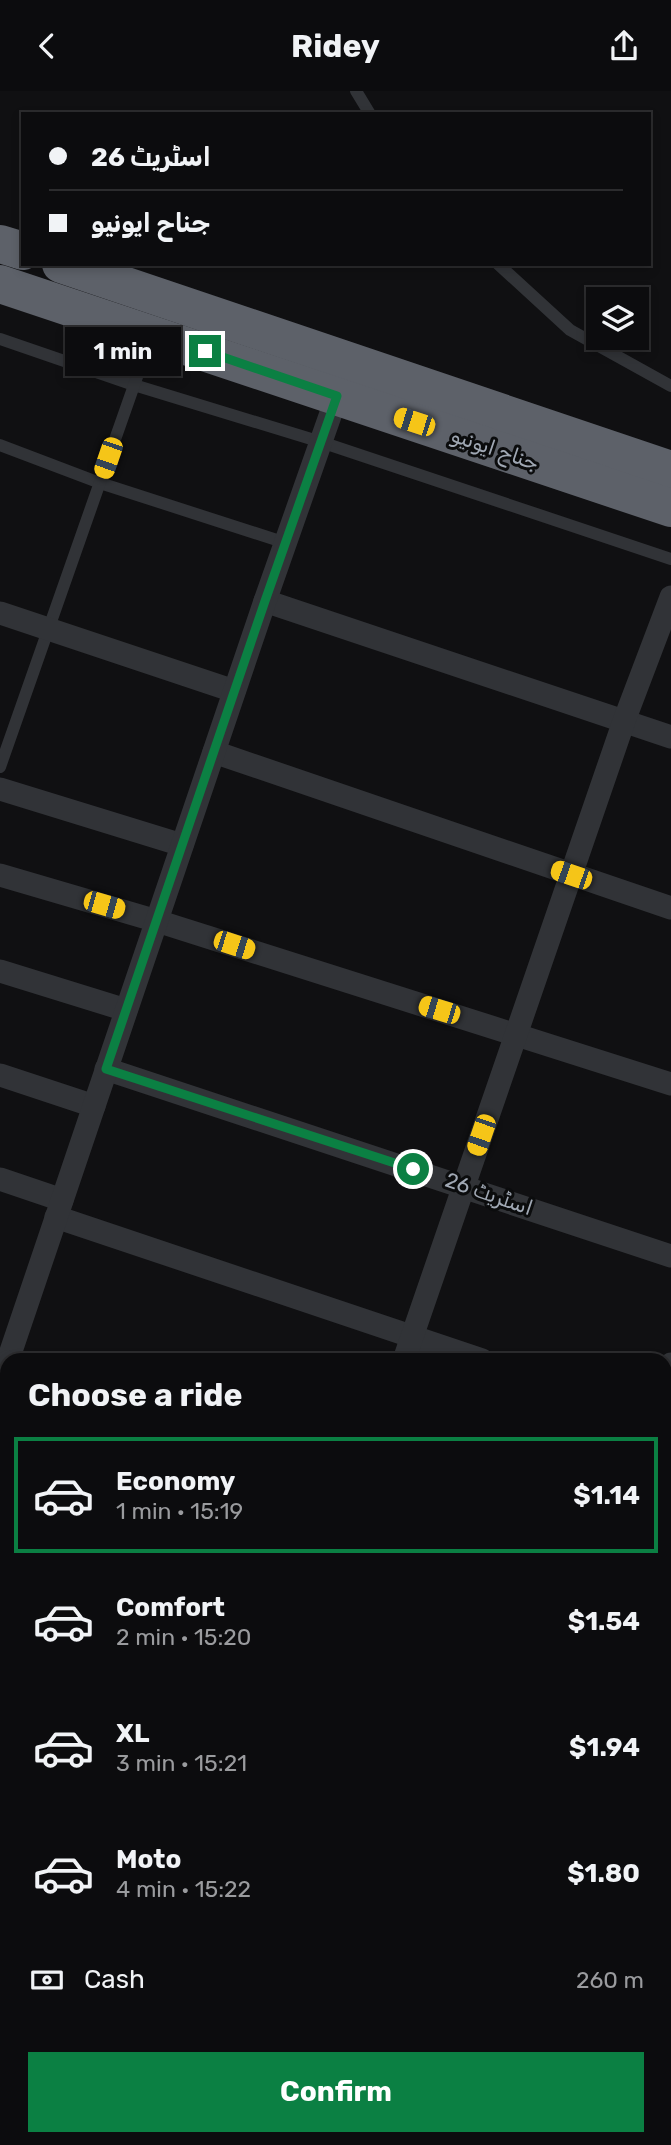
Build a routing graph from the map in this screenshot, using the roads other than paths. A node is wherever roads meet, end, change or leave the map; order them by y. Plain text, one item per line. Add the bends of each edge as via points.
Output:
1 (356, 91) edge
2 (369, 112) edge
3 (0, 244) edge
4 (21, 250) edge
5 (67, 266) edge
6 (500, 266) edge
7 (0, 284) edge
8 (152, 333) junction
9 (0, 339) edge
10 (134, 385) junction
11 (671, 386) edge
12 (337, 396) junction
13 (321, 442) junction
14 (0, 445) edge
15 (671, 470) edge
16 (100, 483) junction
17 (671, 508) edge
18 (286, 543) junction
19 (671, 559) edge
20 (671, 597) edge
21 (265, 601) junction
22 (0, 613) edge
23 (48, 629) junction
24 (234, 691) junction
25 (624, 721) junction
26 (671, 737) edge
27 (214, 752) junction
28 (0, 767) edge
29 (0, 789) edge
30 (182, 845) junction
31 (0, 875) edge
32 (571, 875) junction
33 (671, 908) edge
34 (157, 921) junction
35 (0, 971) edge
36 (127, 1010) junction
37 (516, 1035) junction
38 (106, 1069) junction
39 (0, 1075) edge
40 (671, 1084) edge
41 (94, 1106) junction
42 (0, 1179) edge
43 (464, 1186) junction
44 (59, 1209) junction
45 (671, 1256) edge
46 (10, 1323) edge
47 (412, 1336) junction
48 (7, 1353) edge
49 (406, 1353) edge
50 (462, 1353) edge

1 - 2 lane
3 - 4 highway
5 - 15 highway, جناح ایونیو
6 - 11 lane via 570,330
7 - 8 highway, جناح ایونیو
8 - 10 lane
8 - 12 highway, جناح ایونیو
9 - 10 lane
10 - 13 lane
10 - 16 lane
12 - 13 street
12 - 17 highway, جناح ایونیو
13 - 18 street
13 - 19 lane
14 - 16 lane
16 - 18 lane
16 - 23 lane
18 - 21 street
20 - 25 street
21 - 24 street
21 - 25 street
22 - 23 street
23 - 24 street
23 - 28 lane
24 - 27 street
25 - 26 street
25 - 32 street
27 - 30 street
27 - 32 street
29 - 30 street
30 - 34 street
31 - 34 street
32 - 33 street
32 - 37 street
34 - 36 street
34 - 37 street
35 - 36 street
36 - 38 street
37 - 40 street
37 - 43 street
38 - 41 street
38 - 43 street, اسٹریٹ 26
39 - 41 street
41 - 44 street
42 - 44 street
43 - 45 street, اسٹریٹ 26
43 - 47 street
44 - 46 street
44 - 47 street
46 - 48 street
47 - 49 street
47 - 50 street

